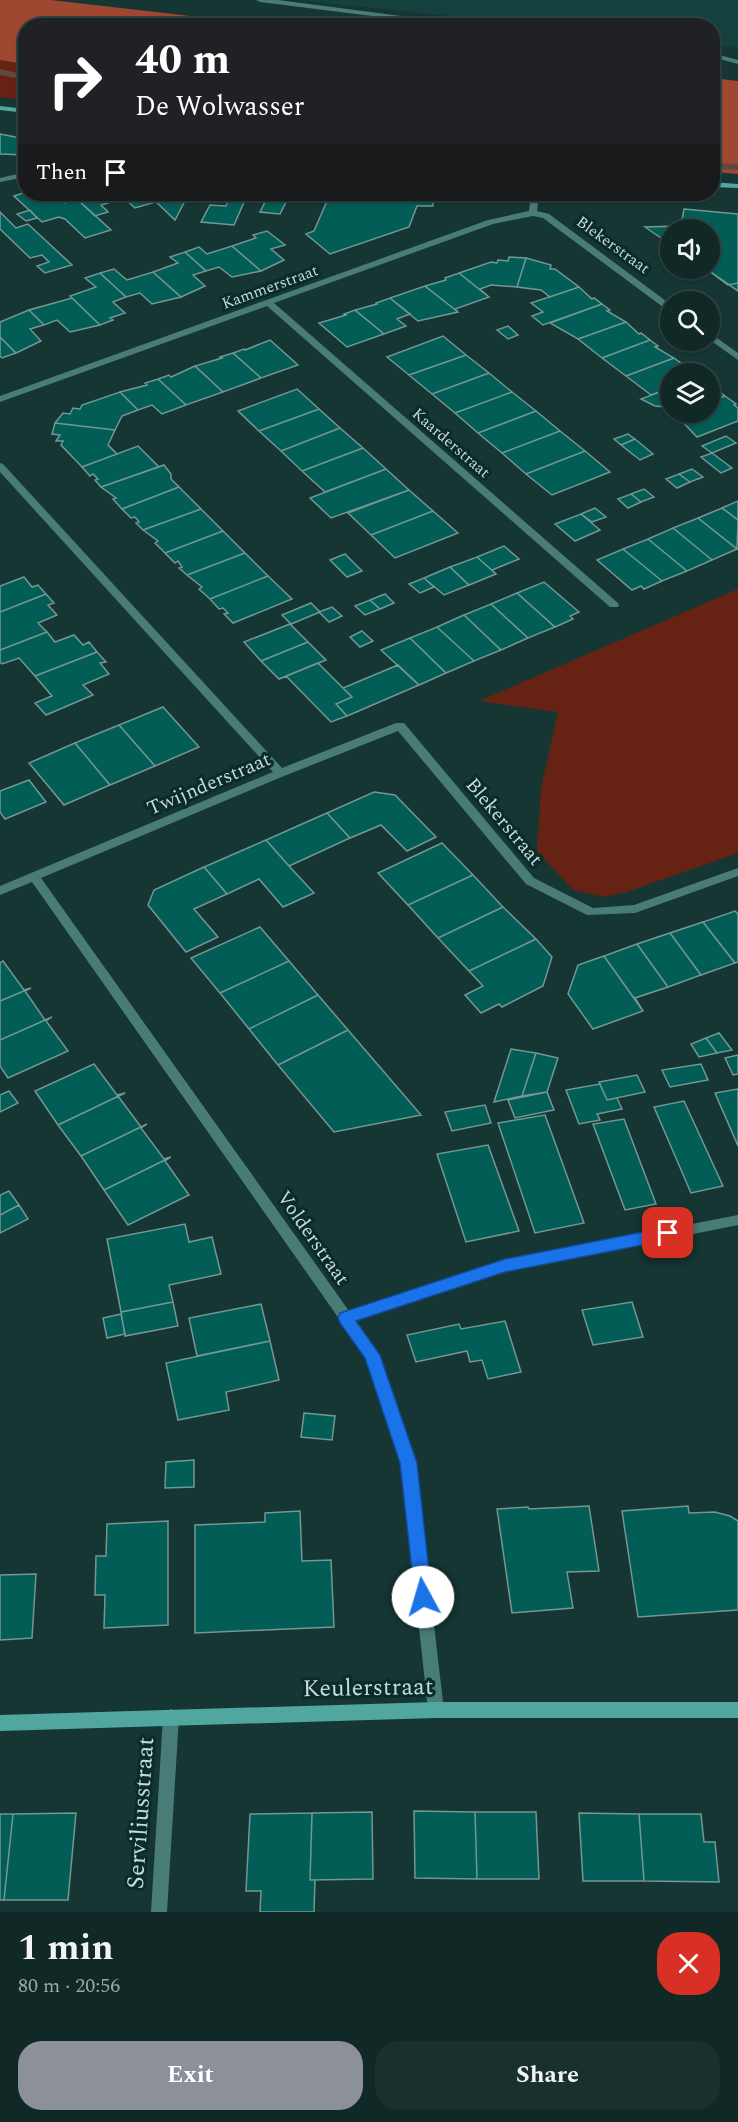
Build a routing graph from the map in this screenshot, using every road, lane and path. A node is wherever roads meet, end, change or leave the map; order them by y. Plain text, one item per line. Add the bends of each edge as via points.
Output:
1 (260, 0) edge
2 (409, 18) edge
3 (720, 58) edge
4 (738, 62) edge
5 (0, 108) edge
6 (18, 110) edge
7 (18, 176) edge
8 (0, 180) edge
9 (720, 185) edge
10 (738, 186) edge
11 (534, 201) edge
12 (533, 213) junction
13 (660, 301) edge
14 (269, 303) junction
15 (720, 344) edge
16 (738, 357) edge
17 (0, 399) edge
18 (0, 466) edge
19 (614, 605) dead end
20 (400, 726) joint
21 (280, 773) junction
22 (738, 872) edge
23 (34, 877) junction
24 (0, 891) edge
25 (738, 1220) edge
26 (345, 1318) junction
27 (435, 1710) junction
28 (738, 1710) edge
29 (171, 1717) junction
30 (0, 1723) edge
31 (159, 1912) edge

1 - 2 street
3 - 4 street
5 - 6 street
7 - 8 street
9 - 10 street
11 - 12 street
12 - 13 street, Blekerstraat via 546,216
12 - 14 street, Kammerstraat via 491,222
14 - 17 street, Kammerstraat
14 - 19 street, Kaarderstraat
15 - 16 street
18 - 21 street
20 - 21 street, Twijnderstraat
20 - 22 street, Blekerstraat via 530,881 591,912 635,909
21 - 23 street, Twijnderstraat
23 - 24 street, Twijnderstraat
23 - 26 street, Volderstraat
25 - 26 street via 505,1266
26 - 27 street, Volderstraat via 372,1355 408,1463
27 - 28 street, Keulerstraat
27 - 29 street, Keulerstraat
29 - 30 street, Keulerstraat
29 - 31 street, Serviliusstraat

